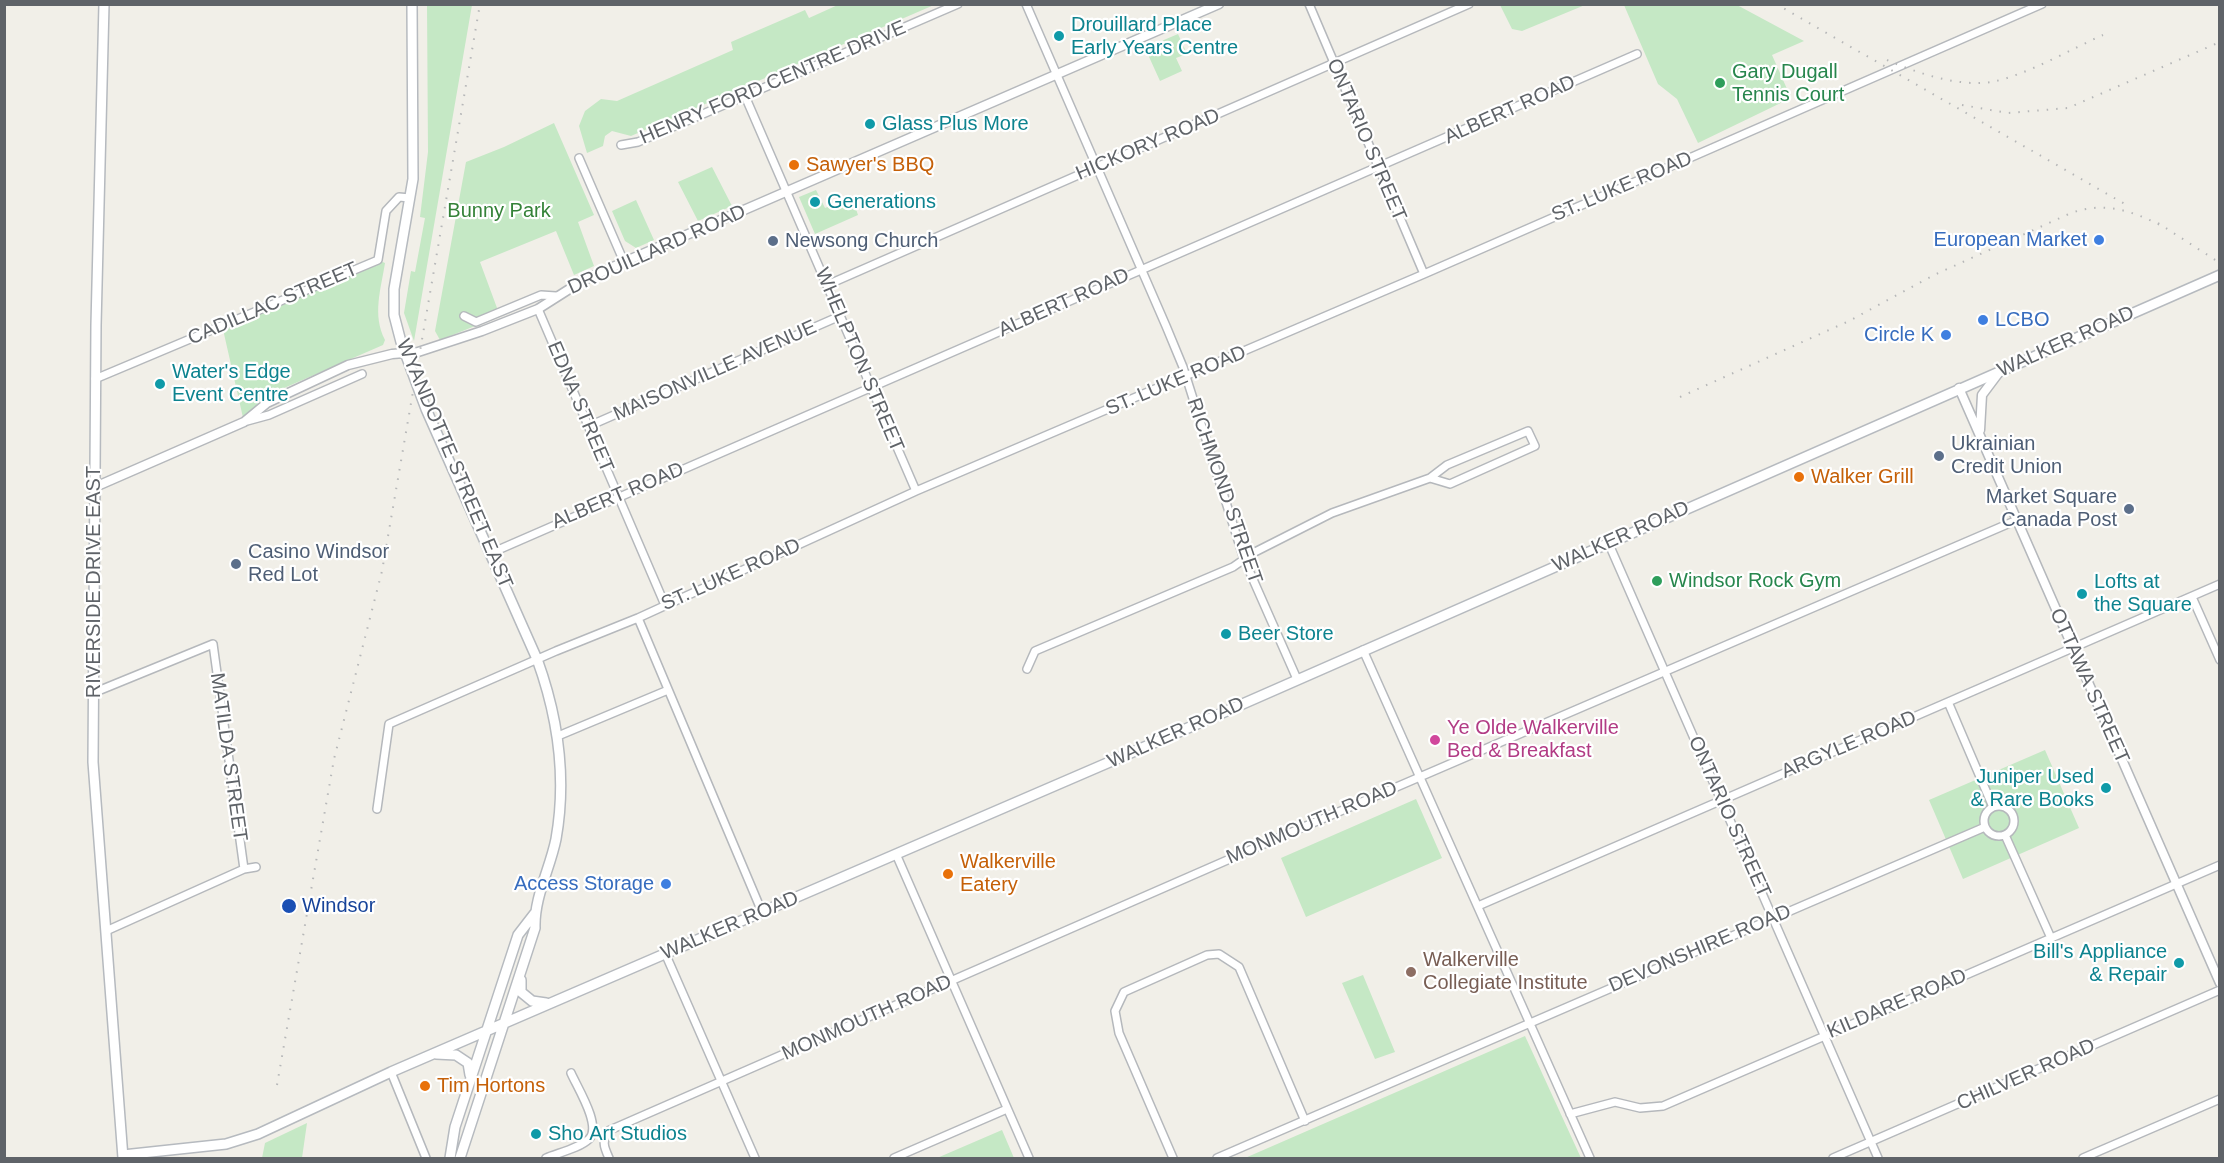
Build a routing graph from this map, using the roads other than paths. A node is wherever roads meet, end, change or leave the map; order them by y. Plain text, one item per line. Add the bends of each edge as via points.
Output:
1 (104, 4) edge
2 (412, 4) edge
3 (958, 4) edge
4 (1026, 4) edge
5 (1219, 4) edge
6 (1309, 4) edge
7 (1469, 4) edge
8 (2042, 4) edge
9 (1638, 54) dead end
10 (1334, 65) junction
11 (1057, 75) junction
12 (745, 96) junction
13 (621, 146) dead end
14 (579, 158) dead end
15 (1097, 168) junction
16 (1377, 168) junction
17 (785, 192) junction
18 (410, 198) junction
19 (624, 262) junction
20 (1140, 270) junction
21 (1425, 274) junction
22 (2220, 275) edge
23 (827, 285) junction
24 (556, 296) junction
25 (538, 309) junction
26 (464, 315) dead end
27 (840, 316) junction
28 (406, 354) junction
29 (2002, 370) junction
30 (362, 374) dead end
31 (1184, 378) junction
32 (95, 379) junction
33 (872, 388) junction
34 (1959, 388) junction
35 (244, 422) junction
36 (589, 426) junction
37 (1980, 436) junction
38 (1430, 478) junction
39 (95, 487) junction
40 (916, 491) junction
41 (618, 497) junction
42 (2017, 520) junction
43 (1608, 542) junction
44 (491, 553) junction
45 (1244, 559) junction
46 (2220, 585) edge
47 (2192, 597) junction
48 (665, 605) junction
49 (638, 618) junction
50 (2073, 648) junction
51 (1364, 650) junction
52 (537, 659) junction
53 (2220, 660) edge
54 (1027, 669) dead end
55 (1665, 672) junction
56 (1297, 679) junction
57 (668, 690) junction
58 (93, 693) junction
59 (1948, 702) junction
60 (558, 736) junction
61 (1420, 777) junction
62 (1721, 801) junction
63 (1993, 807) junction
64 (377, 809) dead end
65 (1985, 827) junction
66 (2006, 835) junction
67 (896, 854) junction
68 (2220, 865) edge
69 (256, 867) dead end
70 (244, 869) junction
71 (2176, 884) junction
72 (1478, 906) junction
73 (762, 912) junction
74 (535, 914) junction
75 (1773, 918) junction
76 (106, 931) junction
77 (2050, 938) junction
78 (665, 953) junction
79 (521, 973) junction
80 (950, 982) junction
81 (2220, 983) edge
82 (2220, 990) edge
83 (548, 1004) junction
84 (1530, 1022) junction
85 (505, 1023) junction
86 (486, 1030) junction
87 (1824, 1036) junction
88 (434, 1054) junction
89 (391, 1072) junction
90 (571, 1073) dead end
91 (471, 1079) junction
92 (721, 1082) junction
93 (2220, 1099) edge
94 (1007, 1109) junction
95 (1570, 1114) junction
96 (1305, 1121) junction
97 (1871, 1142) junction
98 (123, 1156) edge
99 (426, 1158) edge
100 (450, 1158) edge
101 (460, 1158) edge
102 (546, 1158) edge
103 (609, 1158) edge
104 (755, 1158) edge
105 (894, 1158) edge
106 (1029, 1158) edge
107 (1173, 1158) edge
108 (1217, 1158) edge
109 (1590, 1158) edge
110 (1833, 1158) edge
111 (1878, 1158) edge
112 (2083, 1158) edge

1 - 32 main road, RIVERSIDE DRIVE EAST
2 - 18 main road, WYANDOTTE STREET EAST
3 - 12 street, HENRY FORD CENTRE DRIVE
4 - 11 street, RICHMOND STREET
5 - 11 street, DROUILLARD ROAD
6 - 10 street, ONTARIO STREET
7 - 10 street, HICKORY ROAD
8 - 21 street, ST. LUKE ROAD
9 - 16 street, ALBERT ROAD
10 - 15 street, HICKORY ROAD
10 - 16 street, ONTARIO STREET
11 - 15 street, RICHMOND STREET
11 - 17 street, DROUILLARD ROAD
12 - 13 street, HENRY FORD CENTRE DRIVE
12 - 17 street, WHELPTON STREET
14 - 19 street
15 - 20 street, RICHMOND STREET
15 - 23 street, HICKORY ROAD
16 - 20 street, ALBERT ROAD
16 - 21 street, ONTARIO STREET
17 - 19 street, DROUILLARD ROAD
17 - 23 street, WHELPTON STREET
18 - 28 main road, WYANDOTTE STREET EAST via 394,306
18 - 32 street, CADILLAC STREET via 399,197 386,211 378,260
19 - 24 street, DROUILLARD ROAD
20 - 31 street, RICHMOND STREET via 1171,336
20 - 33 street, ALBERT ROAD
21 - 31 street, ST. LUKE ROAD
22 - 29 main road, WALKER ROAD
23 - 27 street, WHELPTON STREET
24 - 25 street, DROUILLARD ROAD
24 - 26 street via 541,295 476,322
25 - 28 street, DROUILLARD ROAD via 440,346
25 - 36 street, EDNA STREET
27 - 33 street, WHELPTON STREET
27 - 36 street, MAISONVILLE AVENUE
28 - 35 street, DROUILLARD ROAD via 348,365 267,403
28 - 44 main road, WYANDOTTE STREET EAST via 426,409
29 - 34 main road, WALKER ROAD
29 - 37 street via 1982,395
30 - 35 street
31 - 40 street, ST. LUKE ROAD
31 - 45 street, RICHMOND STREET
32 - 39 main road, RIVERSIDE DRIVE EAST
33 - 40 street, WHELPTON STREET
33 - 41 street, ALBERT ROAD
34 - 37 street, OTTAWA STREET
34 - 43 main road, WALKER ROAD
35 - 39 street, DROUILLARD ROAD
36 - 41 street, EDNA STREET
37 - 42 street, OTTAWA STREET
38 - 38 street via 1447,465 1528,431 1535,446 1450,484
38 - 45 street via 1332,513
39 - 58 main road, RIVERSIDE DRIVE EAST
40 - 48 street, ST. LUKE ROAD
41 - 44 street, ALBERT ROAD
41 - 48 street, EDNA STREET
42 - 50 street, OTTAWA STREET
42 - 55 street, MONMOUTH ROAD
43 - 51 main road, WALKER ROAD
43 - 55 street, ONTARIO STREET
44 - 52 main road, WYANDOTTE STREET EAST
45 - 54 street via 1035,651
45 - 56 street, RICHMOND STREET
46 - 47 street, ARGYLE ROAD
47 - 50 street, ARGYLE ROAD
47 - 53 street
48 - 49 street, ST. LUKE ROAD
49 - 52 street, ST. LUKE ROAD
49 - 57 street
50 - 59 street, ARGYLE ROAD
50 - 71 street, OTTAWA STREET
51 - 56 main road, WALKER ROAD
51 - 61 street
52 - 60 main road, WYANDOTTE STREET EAST via 551,698
52 - 64 street, ST. LUKE ROAD via 389,724
55 - 61 street, MONMOUTH ROAD
55 - 62 street, ONTARIO STREET
56 - 67 main road, WALKER ROAD
57 - 60 street
57 - 73 street
58 - 70 street, MATILDA STREET via 213,644
58 - 76 main road, RIVERSIDE DRIVE EAST via 93,762
59 - 62 street, ARGYLE ROAD
59 - 63 street
60 - 74 main road, WYANDOTTE STREET EAST via 561,795 556,839
61 - 72 street
61 - 80 street, MONMOUTH ROAD
62 - 72 street, ARGYLE ROAD
62 - 75 street, ONTARIO STREET
63 - 65 street via 1984,818
63 - 66 street via 2008,808 2013,816 2014,826
65 - 66 street via 1992,835
65 - 75 street, DEVONSHIRE ROAD
66 - 77 street
67 - 73 main road, WALKER ROAD
67 - 80 street
68 - 71 street, KILDARE ROAD
69 - 70 street
70 - 76 street
71 - 77 street, KILDARE ROAD
71 - 81 street, OTTAWA STREET
72 - 84 street
73 - 78 main road, WALKER ROAD
74 - 79 main road, WYANDOTTE STREET EAST via 536,928
74 - 86 main road, WYANDOTTE STREET EAST via 518,935
75 - 84 street, DEVONSHIRE ROAD
75 - 87 street, ONTARIO STREET
76 - 98 main road, RIVERSIDE DRIVE EAST
77 - 87 street, KILDARE ROAD
78 - 83 main road, WALKER ROAD
78 - 92 street
79 - 83 main road via 521,992 532,1001
79 - 85 main road, WYANDOTTE STREET EAST
80 - 92 street, MONMOUTH ROAD
80 - 94 street
82 - 97 street, CHILVER ROAD
83 - 85 main road, WALKER ROAD
84 - 95 street
84 - 96 street, DEVONSHIRE ROAD
85 - 86 main road, WALKER ROAD
85 - 101 main road, WYANDOTTE STREET EAST
86 - 88 main road, WALKER ROAD
86 - 91 main road, WYANDOTTE STREET EAST
87 - 95 street, KILDARE ROAD via 1663,1106 1641,1108 1615,1102
87 - 97 street, ONTARIO STREET
88 - 89 main road, WALKER ROAD
88 - 91 main road via 462,1059 468,1064
89 - 98 main road, WALKER ROAD via 232,1143
89 - 99 street
90 - 102 street via 594,1123 589,1140
91 - 100 main road, WYANDOTTE STREET EAST via 455,1127
92 - 103 street, MONMOUTH ROAD via 610,1130 604,1138
92 - 104 street
93 - 112 street
94 - 105 street
94 - 106 street
95 - 109 street
96 - 107 street via 1239,967 1220,954 1207,955 1124,992 1115,1011 1119,1033
96 - 108 street, DEVONSHIRE ROAD
97 - 110 street, CHILVER ROAD
97 - 111 street, ONTARIO STREET

